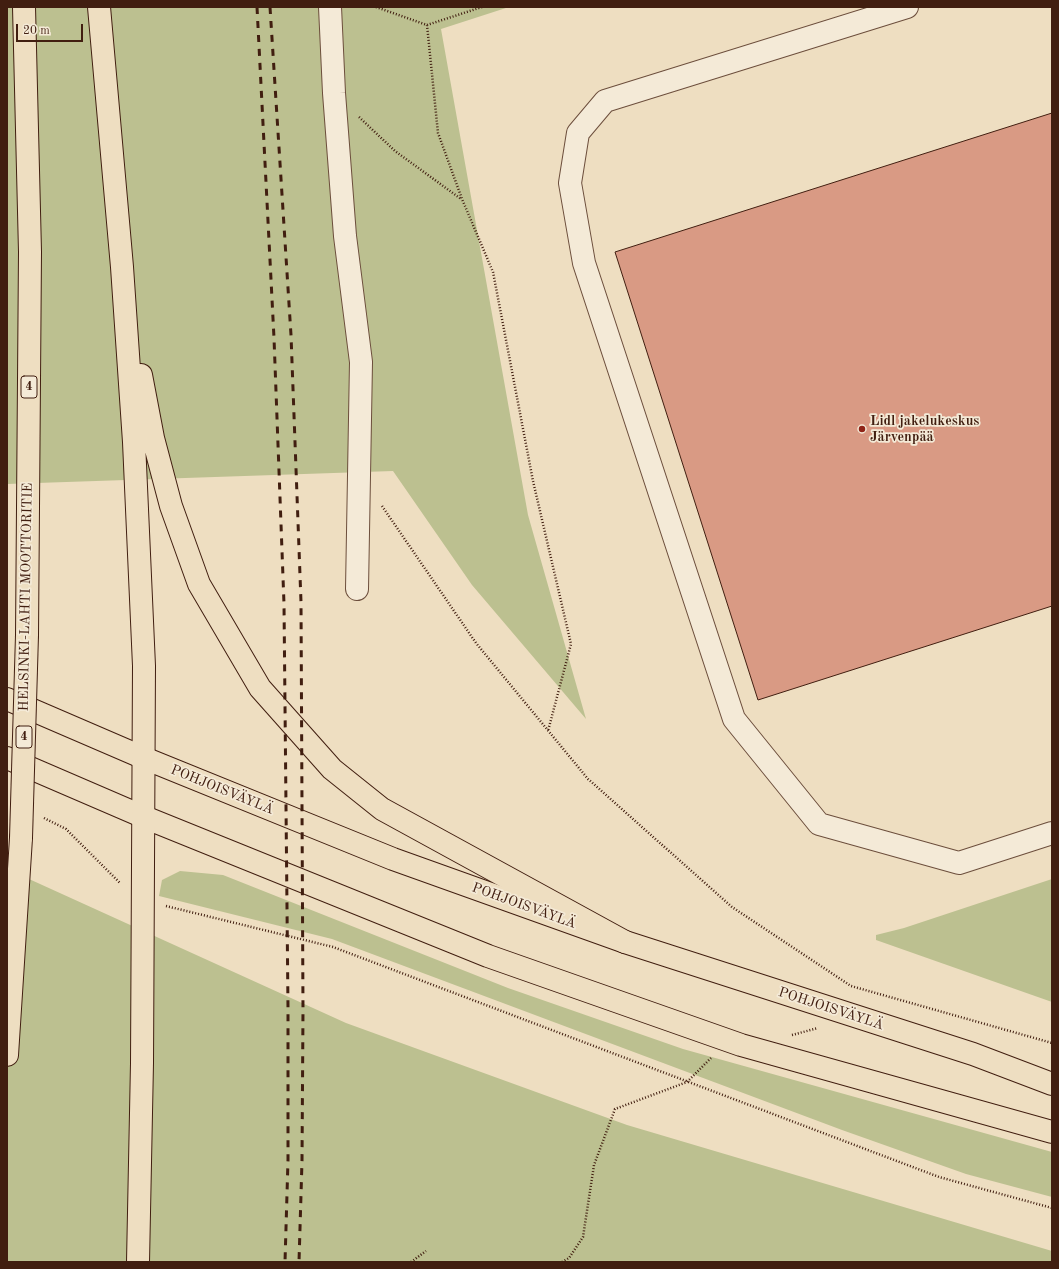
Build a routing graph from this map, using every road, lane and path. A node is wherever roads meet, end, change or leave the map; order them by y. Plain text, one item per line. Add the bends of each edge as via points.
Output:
1 (24, 7) edge
2 (99, 7) edge
3 (330, 7) edge
4 (376, 7) edge
5 (482, 7) edge
6 (907, 7) edge
7 (427, 25) junction
8 (334, 93) junction
9 (462, 199) junction
10 (122, 267) junction
11 (382, 505) dead end
12 (357, 589) dead end
13 (7, 699) edge
14 (548, 731) junction
15 (7, 758) edge
16 (144, 758) junction
17 (40, 816) dead end
18 (144, 817) junction
19 (1052, 832) edge
20 (123, 886) dead end
21 (159, 904) dead end
22 (625, 942) junction
23 (1052, 1043) edge
24 (7, 1055) edge
25 (687, 1082) junction
26 (1052, 1084) edge
27 (1052, 1132) edge
28 (1052, 1208) edge
29 (426, 1251) dead end
30 (138, 1262) edge
31 (411, 1262) edge
32 (562, 1262) edge

1 - 24 main road, HELSINKI-LAHTI MOOTTORITIE / 4, bridge via 30,252 27,635 21,838
2 - 10 main road
3 - 8 lane
4 - 7 path
5 - 7 path
6 - 19 lane via 605,101 578,133 570,183 584,263 734,719 820,824 959,863
7 - 9 path via 438,133
8 - 9 path via 395,151
8 - 12 lane via 345,236 361,362
9 - 14 path via 493,272 533,481 571,644
10 - 16 main road via 134,442 144,666
10 - 22 main road via 153,438 171,506 198,584 260,688 332,769 382,809
11 - 14 path via 476,643
13 - 16 main road, POHJOISVÄYLÄ
14 - 23 path via 588,779 732,907 851,986
15 - 18 main road
16 - 18 main road
16 - 22 main road, POHJOISVÄYLÄ via 393,859
17 - 20 path via 66,829
18 - 27 main road via 488,956 741,1045
18 - 30 main road
21 - 25 path via 333,947
22 - 26 main road, POHJOISVÄYLÄ via 973,1054
25 - 28 path via 939,1177
25 - 32 path via 615,1109 594,1165 584,1237 569,1258
29 - 31 path

